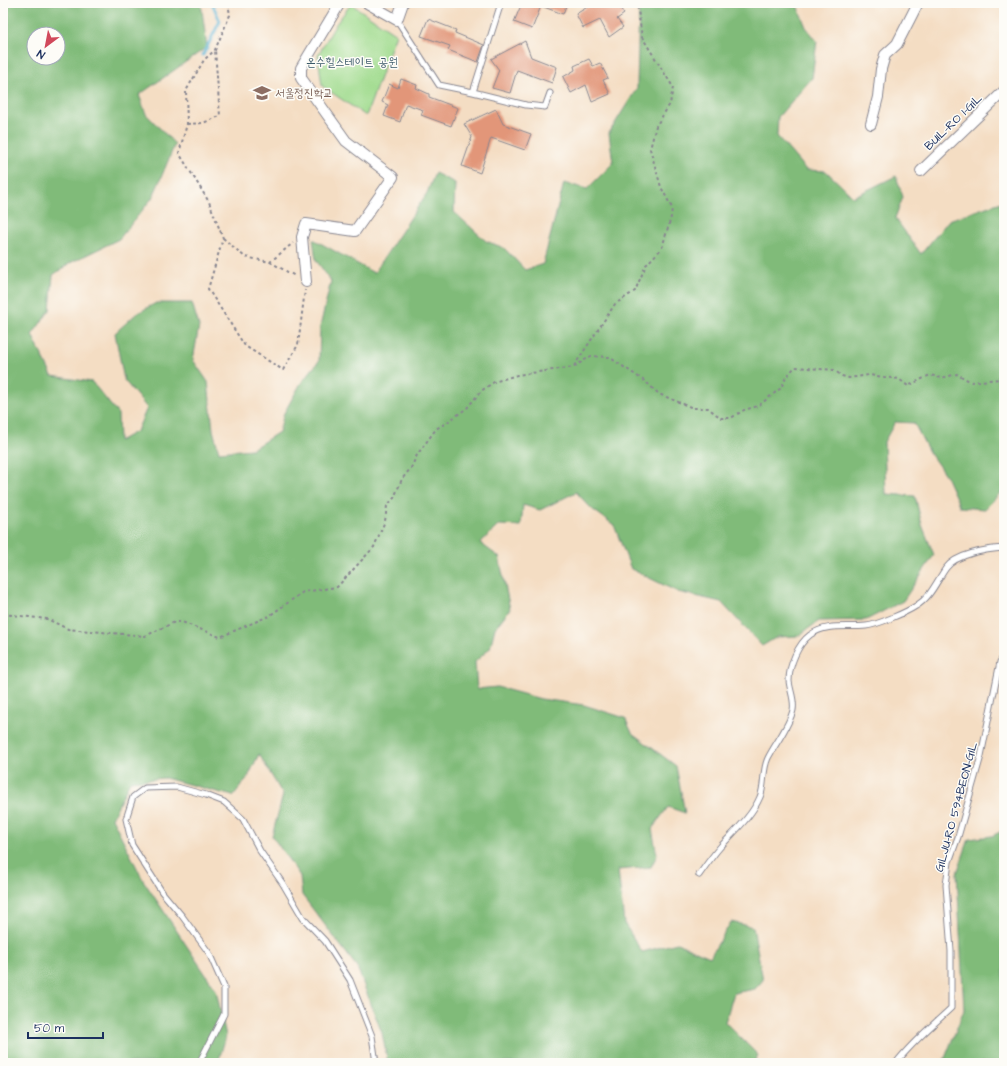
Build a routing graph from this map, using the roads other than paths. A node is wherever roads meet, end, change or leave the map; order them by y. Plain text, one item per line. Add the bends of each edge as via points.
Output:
1 (340, 3) edge
2 (367, 3) edge
3 (403, 3) edge
4 (501, 3) edge
5 (918, 3) edge
6 (398, 20) junction
7 (1004, 91) edge
8 (473, 92) junction
9 (550, 92) dead end
10 (871, 124) dead end
11 (921, 171) dead end
12 (306, 282) road end
13 (1004, 548) edge
14 (1004, 656) edge
15 (699, 875) dead end
16 (199, 1063) edge
17 (376, 1063) edge
18 (896, 1063) edge

1 - 12 street via 301,68 300,78 346,141 393,177 354,231 306,224 302,237
2 - 6 street
3 - 6 street
4 - 8 lane
5 - 10 street via 897,44 885,55
6 - 8 lane via 439,85
7 - 11 street, BUIL-RO 1-GIL
8 - 9 lane via 545,107
13 - 15 lane via 956,559 946,567 932,592 916,607 867,626 833,626 822,629 803,642 796,653 789,681 794,701 793,711 767,760 761,795 751,813
14 - 18 lane, GILJU-RO 594BEON-GIL via 1000,662 981,756 949,862 946,885 951,951 951,1008 906,1049
16 - 17 lane via 224,1014 224,987 210,953 162,892 132,845 126,820 133,797 145,788 177,787 206,795 224,802 243,819 302,918 325,941 350,980 372,1036

